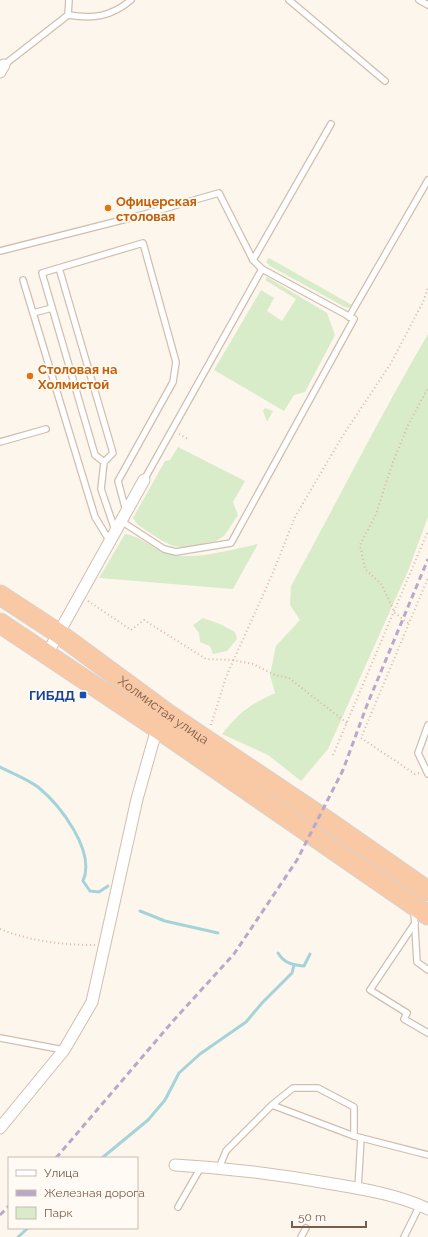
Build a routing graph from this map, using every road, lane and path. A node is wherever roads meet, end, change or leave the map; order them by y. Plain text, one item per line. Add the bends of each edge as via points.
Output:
1 (69, 0) edge
2 (131, 0) edge
3 (289, 0) edge
4 (419, 0) edge
5 (428, 5) edge
6 (68, 15) junction
7 (2, 68) edge
8 (385, 81) dead end
9 (331, 124) dead end
10 (428, 180) edge
11 (0, 251) edge
12 (253, 260) junction
13 (59, 268) junction
14 (262, 269) junction
15 (23, 280) dead end
16 (428, 287) edge
17 (52, 308) junction
18 (33, 313) junction
19 (349, 317) junction
20 (428, 388) edge
21 (46, 429) dead end
22 (0, 442) edge
23 (104, 462) junction
24 (144, 480) joint
25 (123, 516) junction
26 (428, 531) edge
27 (112, 535) junction
28 (428, 578) edge
29 (0, 594) edge
30 (79, 595) junction
31 (395, 613) junction
32 (0, 623) edge
33 (408, 623) junction
34 (58, 632) junction
35 (47, 654) junction
36 (233, 660) junction
37 (347, 723) junction
38 (428, 725) edge
39 (157, 728) junction
40 (207, 740) junction
41 (333, 755) dead end
42 (427, 772) edge
43 (428, 891) edge
44 (419, 914) edge
45 (0, 929) edge
46 (106, 945) junction
47 (428, 970) edge
48 (428, 1033) edge
49 (0, 1038) edge
50 (64, 1050) junction
51 (272, 1105) junction
52 (0, 1128) edge
53 (354, 1136) junction
54 (361, 1138) junction
55 (428, 1155) edge
56 (175, 1165) dead end
57 (201, 1166) junction
58 (219, 1168) junction
59 (358, 1188) junction
60 (178, 1206) dead end
61 (424, 1207) edge
62 (306, 1228) dead end
63 (301, 1237) edge
64 (404, 1237) edge

1 - 6 lane
2 - 6 lane via 120,10 100,16 88,18
3 - 8 lane
4 - 5 lane
6 - 7 lane
9 - 12 lane
10 - 19 lane
11 - 12 lane via 219,193
12 - 14 lane
13 - 17 lane via 42,273
13 - 23 lane via 113,453
13 - 25 lane via 143,243 176,362 173,382 118,481
14 - 19 lane
14 - 24 lane
15 - 18 lane
16 - 36 path via 424,300 391,363 342,437 295,517
17 - 18 lane
17 - 23 lane via 95,456
18 - 27 lane via 95,517
19 - 25 lane via 354,319 231,543 176,552 164,549
20 - 31 path via 408,425 376,514 360,545 365,569 382,585
21 - 22 lane
23 - 27 lane via 101,488
24 - 25 street
25 - 27 street
26 - 31 path
27 - 30 street
28 - 33 path
29 - 34 highway, Холмистая улица
30 - 34 street
30 - 36 path via 131,630 144,620 206,659
31 - 33 path
31 - 37 path
32 - 35 highway, Холмистая улица
33 - 42 path via 361,738 415,774
34 - 35 street
34 - 40 highway, Холмистая улица
35 - 39 highway, Холмистая улица
36 - 37 path via 253,664 275,675 289,678
36 - 40 path
37 - 41 path
38 - 42 lane via 418,753
39 - 44 highway, Холмистая улица via 320,840
39 - 46 street via 137,799
40 - 43 highway, Холмистая улица
44 - 47 lane via 417,962
44 - 48 lane via 370,990 407,1013 404,1019
45 - 46 path via 20,937 68,945
46 - 50 street via 92,1002
49 - 50 lane
50 - 52 street
51 - 53 lane
51 - 53 lane via 293,1088 318,1088 354,1107
51 - 58 lane via 226,1150
53 - 54 lane
54 - 55 lane
54 - 59 lane
56 - 57 street
57 - 58 street
57 - 60 lane
58 - 59 street via 289,1176
59 - 61 street
61 - 64 lane
62 - 63 lane

